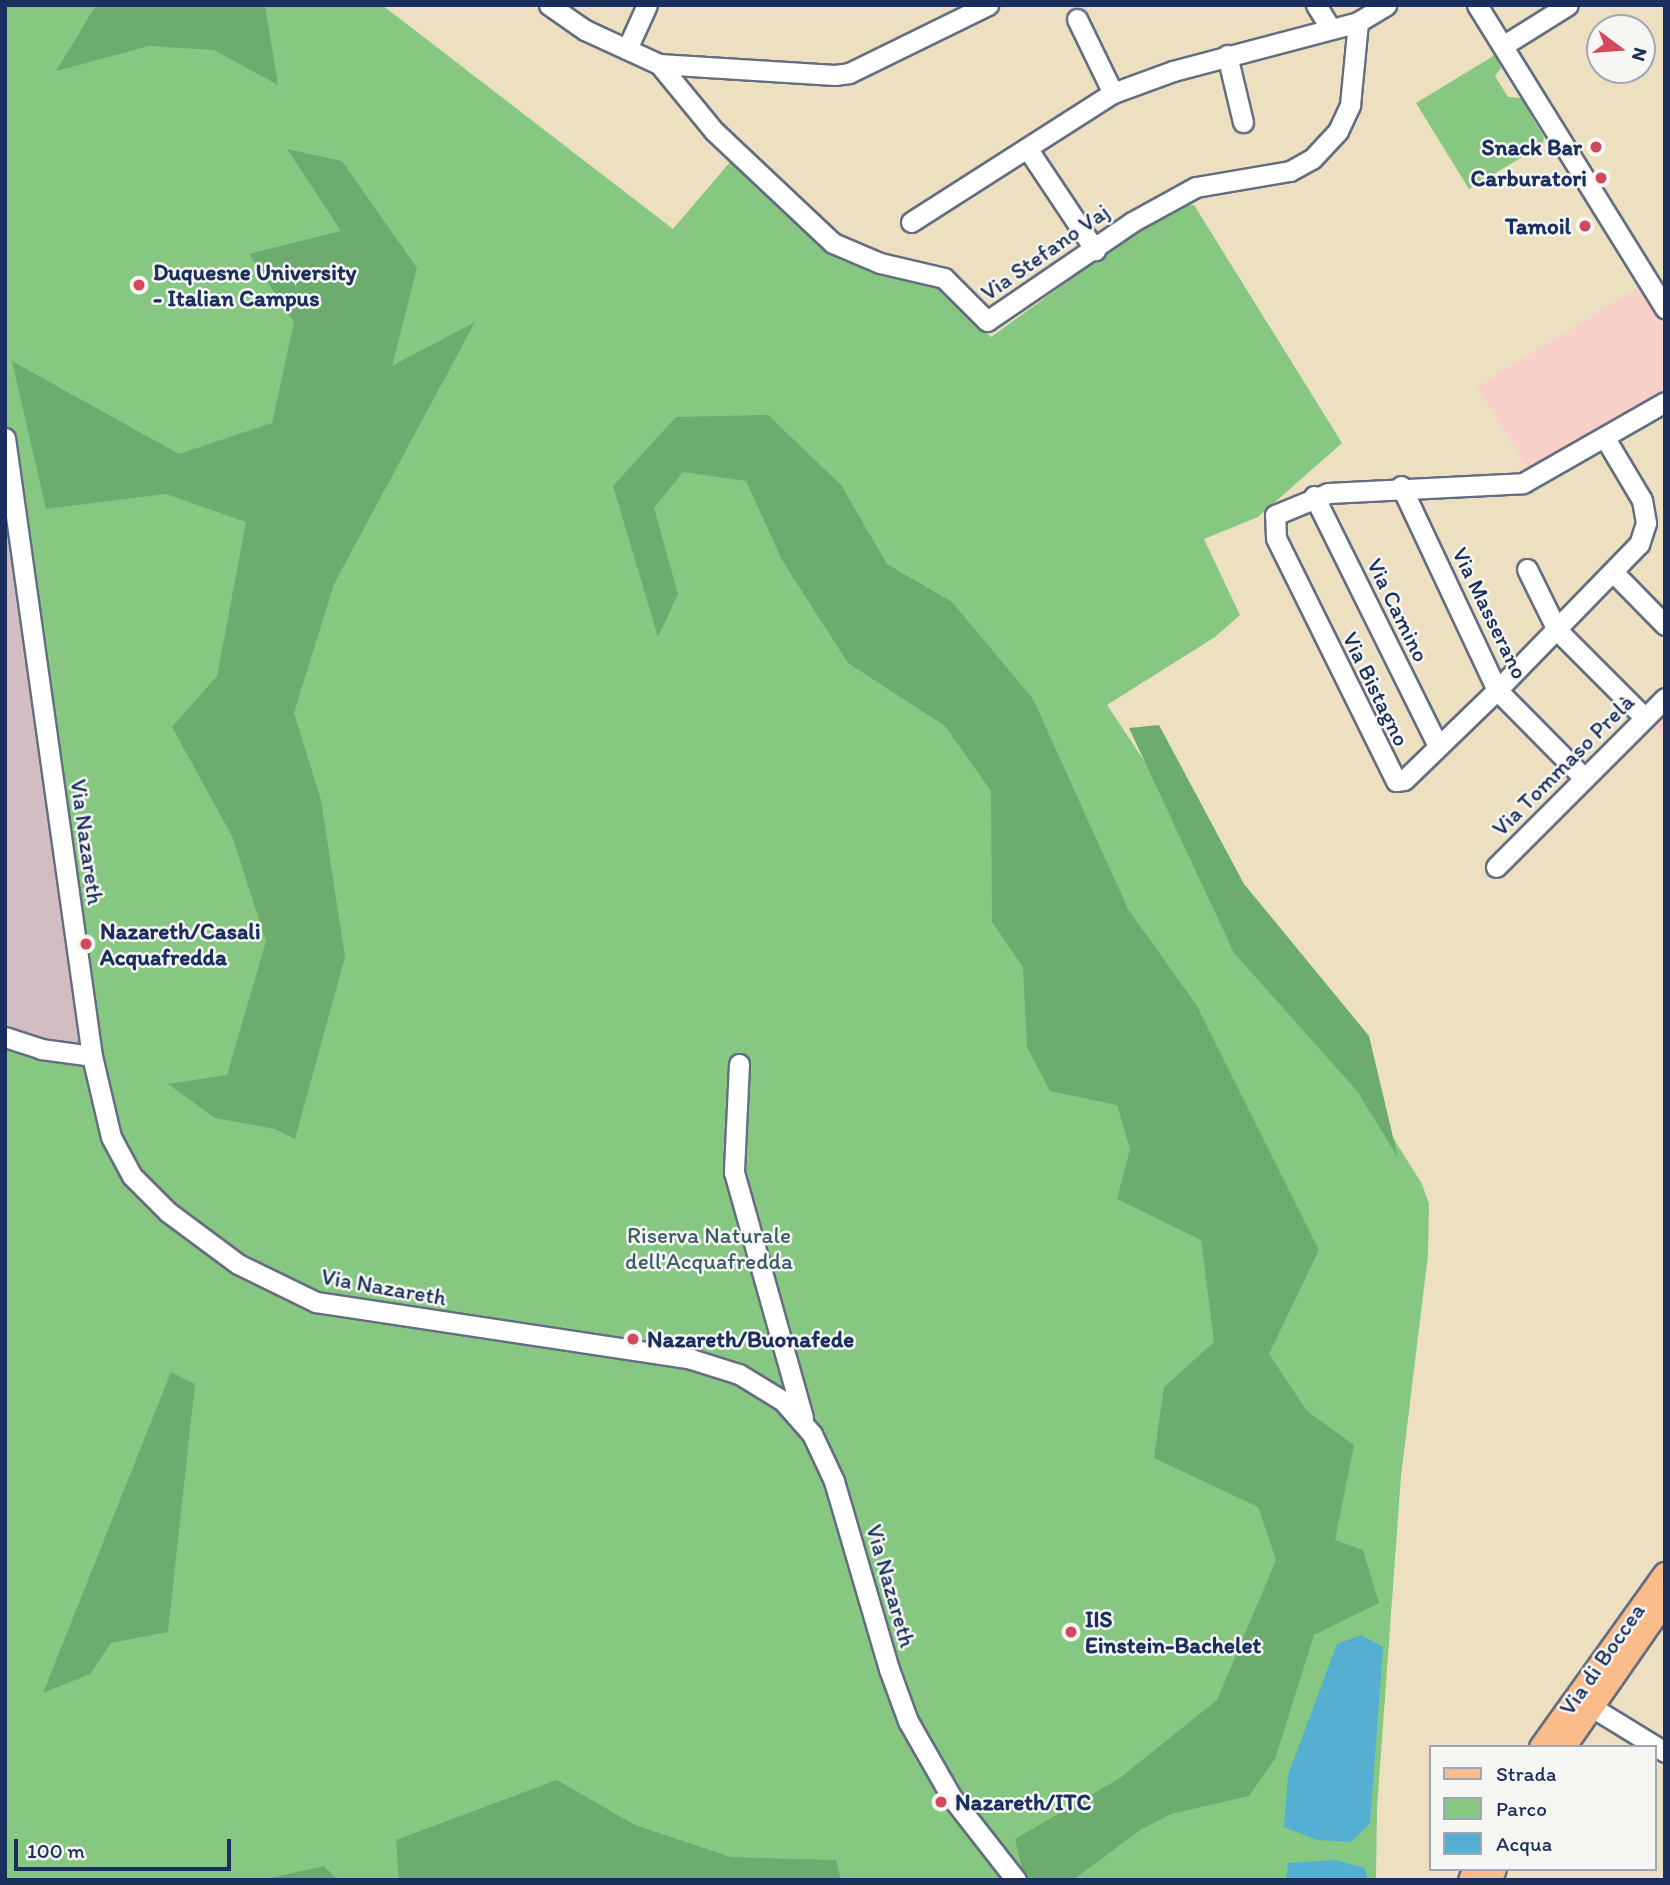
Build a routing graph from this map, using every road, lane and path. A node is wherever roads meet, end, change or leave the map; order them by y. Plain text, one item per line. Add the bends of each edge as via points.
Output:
1 (647, 5) edge
2 (988, 5) edge
3 (1316, 5) edge
4 (1386, 5) edge
5 (1477, 5) edge
6 (1568, 5) edge
7 (552, 6) edge
8 (1077, 19) dead end
9 (1358, 22) junction
10 (1331, 29) junction
11 (1504, 45) junction
12 (627, 49) junction
13 (1227, 55) junction
14 (659, 64) junction
15 (1113, 93) junction
16 (1244, 122) dead end
17 (1027, 148) junction
18 (911, 222) dead end
19 (1095, 250) junction
20 (1665, 308) edge
21 (1665, 402) edge
22 (5, 438) edge
23 (1605, 438) junction
24 (1401, 486) junction
25 (1314, 496) junction
26 (1527, 569) dead end
27 (1614, 573) junction
28 (1665, 625) edge
29 (1557, 630) junction
30 (1497, 690) junction
31 (1665, 698) edge
32 (1645, 718) junction
33 (1438, 746) junction
34 (1583, 777) junction
35 (1496, 867) dead end
36 (5, 1037) edge
37 (92, 1056) junction
38 (739, 1064) dead end
39 (805, 1423) junction
40 (1665, 1574) edge
41 (1665, 1600) edge
42 (1590, 1706) junction
43 (1542, 1745) edge
44 (1564, 1745) edge
45 (1654, 1745) edge
46 (1016, 1880) edge

1 - 12 street
2 - 14 street via 844,75
3 - 10 street
4 - 9 street
5 - 11 street
6 - 11 street
7 - 12 street
8 - 15 street
9 - 10 street
9 - 19 street, Via Stefano Vaj via 1350,105 1338,131 1317,155 1290,171 1196,187 1132,222
10 - 13 street
11 - 20 street
12 - 14 street
13 - 15 street
13 - 16 street
14 - 19 street, Via Stefano Vaj via 714,131 828,239 865,258 944,278 984,321
15 - 17 street
17 - 18 street
17 - 19 street
21 - 23 street, Via Bistagno
22 - 37 street, Via Nazareth
23 - 24 street, Via Bistagno via 1523,483
23 - 27 street, Via Bistagno via 1639,493 1646,518 1639,544
24 - 25 street, Via Bistagno
24 - 30 street, Via Masserano
25 - 33 street, Via Camino
25 - 33 street, Via Bistagno via 1275,515 1273,531 1393,778 1402,781
26 - 29 street
27 - 28 street
27 - 29 street, Via Bistagno
29 - 30 street, Via Bistagno
29 - 32 street
30 - 33 street, Via Bistagno
30 - 34 street, Via Masserano
31 - 32 street, Via Tommaso Prelà
32 - 34 street, Via Tommaso Prelà
34 - 35 street, Via Tommaso Prelà
36 - 37 street via 41,1049
37 - 39 street, Via Nazareth via 111,1137 132,1176 192,1231 268,1282 348,1309 705,1362 775,1394
38 - 39 street via 734,1172
39 - 46 street, Via Nazareth via 834,1481 885,1659 908,1721 952,1798
40 - 43 main road, Via di Boccea
41 - 42 main road, Via di Boccea
42 - 44 main road, Via di Boccea
42 - 45 street

